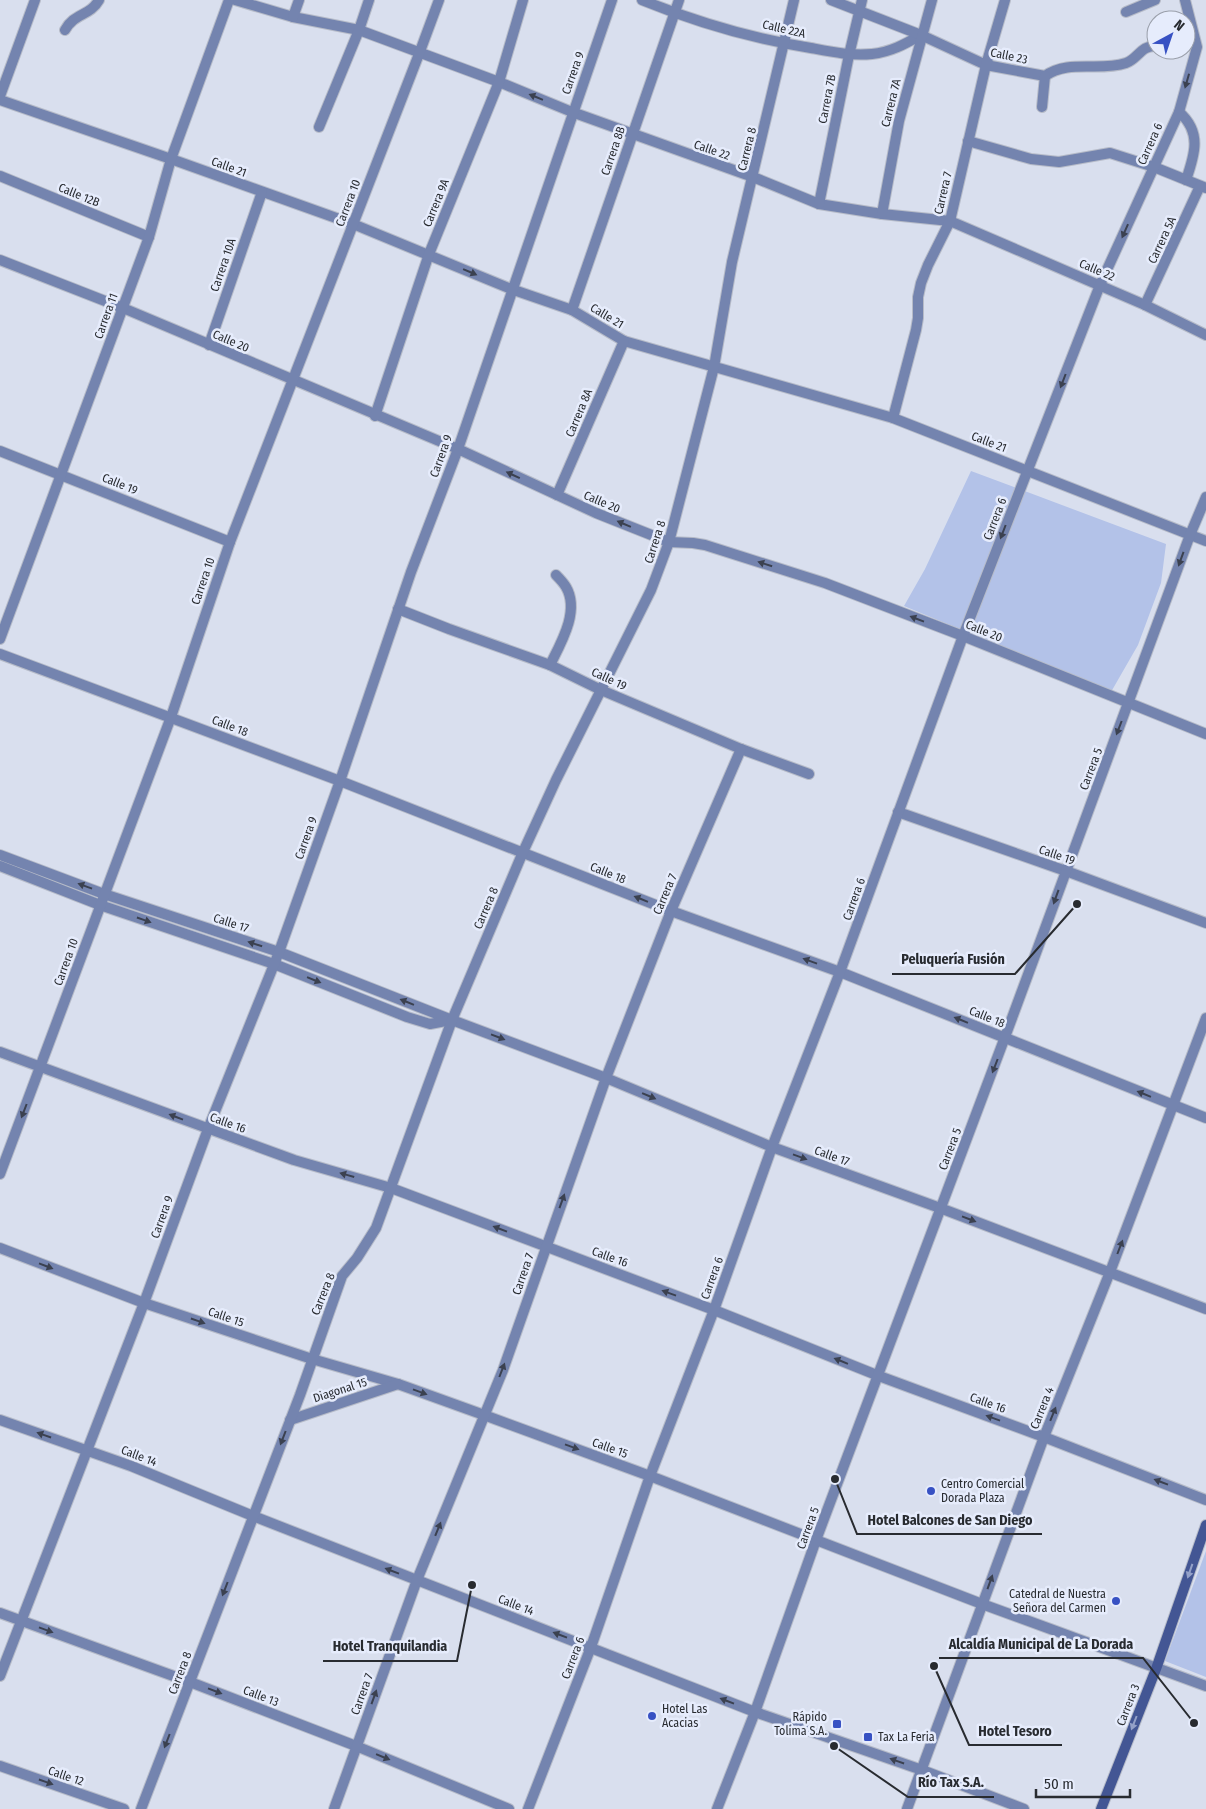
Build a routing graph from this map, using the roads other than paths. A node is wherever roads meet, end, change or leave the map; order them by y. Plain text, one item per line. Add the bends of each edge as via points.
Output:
1 (35, 0) edge
2 (99, 0) edge
3 (229, 0) edge
4 (235, 0) edge
5 (298, 0) edge
6 (369, 0) edge
7 (439, 0) edge
8 (523, 0) edge
9 (612, 0) edge
10 (642, 0) edge
11 (679, 0) edge
12 (794, 0) edge
13 (831, 0) edge
14 (862, 0) edge
15 (932, 0) edge
16 (1005, 0) edge
17 (1155, 0) edge
18 (859, 11) junction
19 (1126, 12) dead end
20 (674, 13) junction
21 (293, 17) junction
22 (65, 30) dead end
23 (359, 30) junction
24 (922, 35) junction
25 (785, 44) junction
26 (1146, 47) edge
27 (419, 54) junction
28 (849, 55) junction
29 (1189, 60) edge
30 (986, 65) junction
31 (1045, 76) junction
32 (499, 82) junction
33 (0, 96) edge
34 (0, 100) edge
35 (1042, 107) dead end
36 (572, 112) junction
37 (1179, 112) junction
38 (319, 128) dead end
39 (632, 134) junction
40 (968, 141) junction
41 (171, 159) junction
42 (1154, 167) junction
43 (0, 176) edge
44 (753, 177) junction
45 (1186, 180) junction
46 (1203, 187) edge
47 (262, 192) junction
48 (819, 204) junction
49 (882, 214) junction
50 (950, 221) junction
51 (353, 224) junction
52 (150, 237) junction
53 (429, 254) junction
54 (0, 260) edge
55 (1100, 285) junction
56 (512, 289) junction
57 (1146, 305) junction
58 (123, 308) junction
59 (572, 310) junction
60 (1206, 335) edge
61 (624, 341) junction
62 (209, 345) junction
63 (714, 367) junction
64 (293, 381) junction
65 (375, 416) junction
66 (893, 418) junction
67 (458, 450) junction
68 (0, 451) edge
69 (1028, 471) junction
70 (62, 474) junction
71 (557, 496) junction
72 (1206, 498) edge
73 (1190, 535) junction
74 (1206, 541) edge
75 (230, 542) junction
76 (669, 542) junction
77 (556, 575) dead end
78 (398, 609) junction
79 (963, 636) junction
80 (0, 639) edge
81 (0, 654) edge
82 (550, 665) junction
83 (601, 690) junction
84 (1129, 703) junction
85 (171, 717) junction
86 (1206, 734) edge
87 (741, 749) junction
88 (809, 774) dead end
89 (340, 781) junction
90 (898, 812) junction
91 (524, 852) junction
92 (0, 855) edge
93 (0, 866) edge
94 (1066, 871) junction
95 (104, 894) junction
96 (100, 905) junction
97 (671, 912) junction
98 (1206, 923) edge
99 (279, 952) junction
100 (274, 964) junction
101 (840, 972) junction
102 (1206, 1018) edge
103 (452, 1020) junction
104 (1005, 1038) junction
105 (0, 1052) edge
106 (41, 1066) junction
107 (606, 1078) junction
108 (1174, 1106) junction
109 (1206, 1118) edge
110 (208, 1129) junction
111 (772, 1147) junction
112 (0, 1174) edge
113 (391, 1188) junction
114 (940, 1208) junction
115 (545, 1247) junction
116 (0, 1248) edge
117 (1110, 1272) junction
118 (144, 1303) junction
119 (1206, 1309) edge
120 (714, 1310) junction
121 (312, 1359) junction
122 (879, 1376) junction
123 (398, 1384) junction
124 (484, 1415) junction
125 (0, 1420) edge
126 (290, 1420) junction
127 (1044, 1437) junction
128 (88, 1451) junction
129 (650, 1476) junction
130 (1206, 1500) edge
131 (253, 1516) junction
132 (1206, 1525) edge
133 (816, 1540) junction
134 (417, 1580) junction
135 (982, 1604) junction
136 (0, 1613) edge
137 (22, 1621) junction
138 (591, 1647) junction
139 (1156, 1668) junction
140 (0, 1676) edge
141 (190, 1682) junction
142 (1206, 1686) edge
143 (755, 1712) junction
144 (356, 1746) junction
145 (0, 1766) edge
146 (922, 1770) junction
147 (124, 1809) edge
148 (141, 1809) edge
149 (334, 1809) edge
150 (509, 1809) edge
151 (528, 1809) edge
152 (717, 1809) edge
153 (907, 1809) edge
154 (1024, 1809) edge
155 (1100, 1809) edge

1 - 33 street
2 - 22 street via 94,8 69,22
3 - 41 street, Carrera 11
4 - 21 street, Calle 22
5 - 21 street
6 - 23 street
7 - 27 street, Carrera 10
8 - 32 street, Carrera 9A
9 - 36 street, Carrera 9
10 - 20 street, Calle 22A
11 - 20 street, Carrera 8B
12 - 25 street, Carrera 8
13 - 18 street, Calle 23
14 - 18 street, Carrera 7B
15 - 24 street, Carrera 7A
16 - 30 street, Carrera 7
17 - 19 street
18 - 24 street, Calle 23
18 - 28 street, Carrera 7B
20 - 25 street, Calle 22A
20 - 39 street, Carrera 8B
21 - 23 street, Calle 22
23 - 27 street, Calle 22
23 - 38 street
24 - 28 street, Calle 22A via 890,51
24 - 30 street, Calle 23
24 - 49 street, Carrera 7A via 899,121
25 - 28 street, Calle 22A
25 - 44 street, Carrera 8
26 - 31 street via 1127,63 1064,67
27 - 32 street, Calle 22
27 - 51 street, Carrera 10
28 - 48 street, Carrera 7B
29 -> 37 street, Carrera 6
30 - 31 street, Calle 23
30 - 40 street, Carrera 7
31 - 35 street
36 -> 32 street, Calle 22
32 - 53 street, Carrera 9A
34 - 41 street, Calle 21
36 - 39 street, Calle 22
36 - 56 street, Carrera 9
37 - 42 street, Carrera 6
37 - 45 street via 1193,132 1194,154
39 - 44 street, Calle 22
39 - 59 street, Carrera 8B
40 - 42 street via 1030,159 1059,162 1110,153
40 - 50 street, Carrera 7
41 - 47 street, Calle 21
41 - 52 street, Carrera 11
42 - 45 street
42 -> 55 street, Carrera 6
43 - 52 street, Calle 12B
44 - 48 street, Calle 22
44 - 63 street, Carrera 8 via 732,262
45 - 46 street
46 - 57 street, Carrera 5A
47 - 51 street, Calle 21
47 - 62 street, Carrera 10A
48 - 49 street, Calle 22
49 - 50 street, Calle 22
50 - 55 street, Calle 22
50 - 66 street, Carrera 7 via 921,283 916,330
51 - 53 street, Calle 21
51 - 64 street, Carrera 10
52 - 58 street, Carrera 11
53 -> 56 street, Calle 21
53 - 65 street, Carrera 9A
54 - 58 street, Calle 20
55 - 57 street, Calle 22
55 -> 69 street, Carrera 6
56 - 59 street, Calle 21
56 - 67 street, Carrera 9
57 - 60 street, Calle 22
58 - 62 street, Calle 20
58 - 70 street, Carrera 11
59 - 61 street, Calle 21
61 - 63 street, Calle 21
61 - 71 street, Carrera 8A
62 - 64 street, Calle 20
63 - 66 street, Calle 21
63 - 76 street, Carrera 8
64 - 65 street, Calle 20
64 - 75 street, Carrera 10
65 - 67 street, Calle 20
66 - 69 street, Calle 21
71 -> 67 street, Calle 20
67 - 78 street, Carrera 9
68 - 70 street, Calle 19
69 - 73 street, Calle 21
69 -> 79 street, Carrera 6
70 - 75 street, Calle 19
70 - 80 street, Carrera 11
76 -> 71 street, Calle 20
72 - 73 street, Carrera 5
73 - 74 street, Calle 21
73 -> 84 street, Carrera 5
75 - 85 street, Carrera 10
79 -> 76 street, Calle 20 via 825,583 705,545
76 - 83 street, Carrera 8 via 651,590
77 - 82 street via 566,588 571,605 568,626
78 - 82 street, Calle 19
78 - 89 street, Carrera 9
79 - 84 street, Calle 20
79 - 90 street, Carrera 6
81 - 85 street, Calle 18
82 - 83 street, Calle 19
83 - 87 street, Calle 19
83 - 91 street, Carrera 8
84 - 86 street, Calle 20
84 -> 94 street, Carrera 5
85 - 89 street, Calle 18
85 - 95 street, Carrera 10
87 - 88 street, Calle 19
87 - 97 street, Carrera 7
89 - 91 street, Calle 18
89 - 99 street, Carrera 9
90 - 94 street, Calle 19
90 - 101 street, Carrera 6
97 -> 91 street, Calle 18
91 - 103 street, Carrera 8
95 -> 92 street, Calle 17
93 - 96 street, Calle 17
94 - 98 street, Calle 19
94 -> 104 street, Carrera 5
95 - 96 street, Carrera 10
99 -> 95 street, Calle 17
96 -> 100 street, Calle 17
96 - 106 street, Carrera 10
101 -> 97 street, Calle 18
97 - 107 street, Carrera 7
99 - 100 street, Carrera 9
103 -> 99 street, Calle 17
100 -> 103 street, Calle 17 via 422,1022 430,1024
100 - 110 street, Carrera 9
104 -> 101 street, Calle 18
101 - 111 street, Carrera 6
102 - 108 street, Carrera 4
103 -> 107 street, Calle 17
103 - 113 street, Carrera 8
108 -> 104 street, Calle 18
104 -> 114 street, Carrera 5
105 - 106 street, Calle 16
110 -> 106 street, Calle 16
106 -> 112 street, Carrera 10
107 -> 111 street, Calle 17
115 -> 107 street, Carrera 7
108 - 109 street, Calle 18
117 -> 108 street, Carrera 4
113 -> 110 street, Calle 16 via 294,1160
110 - 118 street, Carrera 9
111 -> 114 street, Calle 17
111 - 120 street, Carrera 6
115 -> 113 street, Calle 16
113 - 121 street, Carrera 8 via 376,1228 342,1276
114 -> 117 street, Calle 17
114 - 122 street, Carrera 5
120 -> 115 street, Calle 16
124 -> 115 street, Carrera 7 via 503,1370
116 -> 118 street, Calle 15
117 - 119 street, Calle 17
127 -> 117 street, Carrera 4
118 -> 121 street, Calle 15
118 - 128 street, Carrera 9
122 -> 120 street, Calle 16
120 - 129 street, Carrera 6
121 - 123 street, Calle 15
121 - 126 street, Carrera 8
127 -> 122 street, Calle 16
122 - 133 street, Carrera 5
123 -> 124 street, Calle 15
123 - 126 street, Diagonal 15
124 -> 129 street, Calle 15
134 -> 124 street, Carrera 7
128 -> 125 street, Calle 14
126 -> 131 street, Carrera 8
130 -> 127 street, Calle 16
135 -> 127 street, Carrera 4
128 - 131 street, Calle 14
128 - 137 street, Carrera 9
129 - 133 street, Calle 15
129 - 138 street, Carrera 6
134 -> 131 street, Calle 14
131 -> 141 street, Carrera 8
132 -> 139 main road, Carrera 3
133 - 135 street, Calle 15
133 - 143 street, Carrera 5
138 -> 134 street, Calle 14
144 -> 134 street, Carrera 7
135 - 139 street, Calle 15
135 - 146 street, Carrera 4
136 - 137 street, Calle 13
137 - 140 street, Carrera 9
137 -> 141 street, Calle 13
143 -> 138 street, Calle 14
138 - 151 street, Carrera 6
139 - 142 street, Calle 15
139 -> 155 main road, Carrera 3
141 -> 144 street, Calle 13
141 -> 148 street, Carrera 8
146 -> 143 street, Calle 14
143 - 152 street, Carrera 5
144 - 149 street, Carrera 7
144 -> 150 street, Calle 13
145 -> 147 street, Calle 12
146 - 153 street, Carrera 4
146 - 154 street, Calle 14

